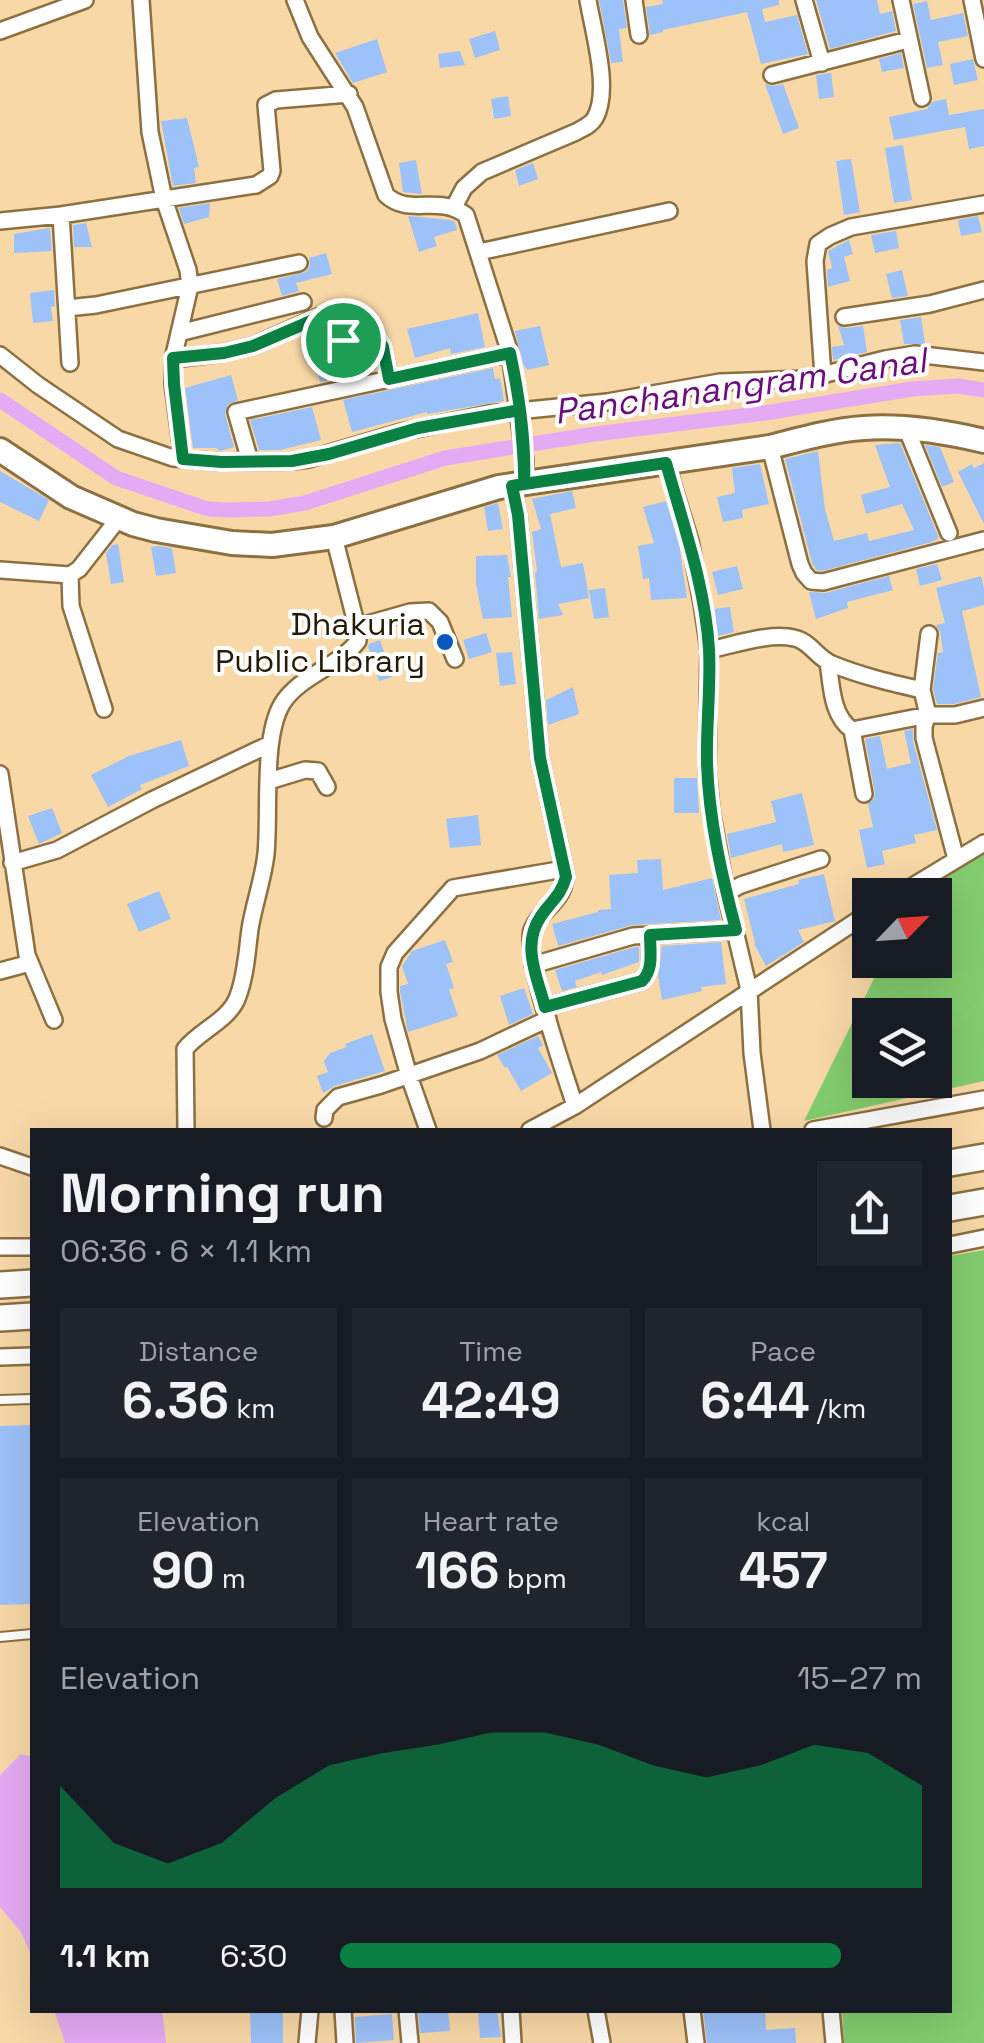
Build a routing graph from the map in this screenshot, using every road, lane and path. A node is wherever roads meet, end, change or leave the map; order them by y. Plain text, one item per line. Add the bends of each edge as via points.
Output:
1 (85, 0) edge
2 (141, 0) edge
3 (296, 0) edge
4 (588, 0) edge
5 (634, 0) edge
6 (804, 0) edge
7 (900, 0) edge
8 (972, 0) edge
9 (0, 31) edge
10 (639, 35) dead end
11 (908, 40) junction
12 (984, 59) edge
13 (822, 63) junction
14 (772, 74) dead end
15 (349, 94) junction
16 (922, 98) dead end
17 (164, 199) junction
18 (984, 204) edge
19 (454, 206) junction
20 (669, 211) dead end
21 (61, 215) junction
22 (0, 221) edge
23 (479, 252) junction
24 (299, 263) dead end
25 (190, 286) junction
26 (984, 290) edge
27 (303, 302) dead end
28 (67, 308) junction
29 (844, 318) dead end
30 (178, 333) junction
31 (510, 353) junction
32 (0, 355) edge
33 (173, 358) junction
34 (984, 362) edge
35 (70, 363) dead end
36 (823, 376) junction
37 (389, 379) junction
38 (520, 419) junction
39 (907, 430) junction
40 (984, 441) edge
41 (770, 446) junction
42 (0, 450) edge
43 (183, 459) junction
44 (250, 461) junction
45 (666, 463) junction
46 (520, 477) junction
47 (119, 518) junction
48 (949, 533) dead end
49 (334, 537) junction
50 (984, 540) edge
51 (0, 570) edge
52 (70, 575) junction
53 (357, 627) junction
54 (929, 634) dead end
55 (709, 650) junction
56 (455, 658) dead end
57 (828, 663) junction
58 (922, 690) junction
59 (984, 708) edge
60 (104, 709) dead end
61 (928, 715) junction
62 (852, 730) junction
63 (270, 744) junction
64 (0, 774) edge
65 (269, 780) junction
66 (327, 787) dead end
67 (864, 794) dead end
68 (984, 843) edge
69 (821, 859) dead end
70 (956, 859) junction
71 (12, 863) junction
72 (564, 870) junction
73 (925, 878) edge
74 (726, 894) junction
75 (852, 924) edge
76 (736, 930) junction
77 (650, 935) junction
78 (30, 963) junction
79 (534, 965) junction
80 (0, 971) edge
81 (749, 990) junction
82 (547, 1013) junction
83 (54, 1020) dead end
84 (408, 1076) junction
85 (984, 1099) edge
86 (574, 1106) junction
87 (324, 1118) dead end
88 (186, 1128) edge
89 (427, 1128) edge
90 (534, 1128) edge
91 (762, 1128) edge
92 (824, 1128) edge
93 (0, 1156) edge
94 (984, 1157) edge
95 (952, 1163) edge
96 (30, 1166) edge
97 (984, 1202) edge
98 (952, 1208) edge
99 (984, 1238) edge
100 (952, 1245) edge
101 (30, 1247) edge
102 (0, 1248) edge
103 (30, 1283) edge
104 (0, 1285) edge
105 (30, 1316) edge
106 (0, 1318) edge
107 (30, 1356) edge
108 (0, 1357) edge
109 (30, 1399) edge
110 (0, 1400) edge
111 (30, 1634) edge
112 (0, 1637) edge
113 (310, 2013) edge
114 (344, 2013) edge
115 (408, 2013) edge
116 (511, 2013) edge
117 (597, 2013) edge
118 (692, 2013) edge
119 (831, 2013) edge
120 (307, 2043) edge
121 (345, 2043) edge
122 (410, 2043) edge
123 (513, 2043) edge
124 (602, 2043) edge
125 (696, 2043) edge
126 (834, 2043) edge

1 - 9 street
2 - 17 street via 150,132
3 - 15 street via 310,37
4 - 19 street via 602,80 596,116 576,132 472,178
5 - 10 street
6 - 13 street
7 - 11 street
8 - 12 street
11 - 13 street
11 - 16 street
13 - 14 street
15 - 17 street via 266,105 272,170 265,181
15 - 19 street via 386,195 405,206
17 - 21 street
17 - 25 street
18 - 36 street via 851,228 818,244
19 - 23 street via 466,214
20 - 23 street
21 - 22 street
21 - 28 street
23 - 31 street
24 - 25 street
25 - 28 street
25 - 30 street
26 - 29 street
27 - 30 street
28 - 35 street
30 - 33 street
31 - 37 street
31 - 38 street
32 - 43 street via 118,438
33 - 37 street via 253,346 318,318 334,339 374,333
33 - 43 street
34 - 36 street via 915,354
36 - 38 street via 720,382
37 - 44 street via 236,412
38 - 44 street via 401,432 309,458
38 - 46 street
39 - 40 street
39 - 41 street via 866,428
39 - 48 street
41 - 45 street
41 - 50 street via 800,564 811,581
42 - 47 street via 71,497
43 - 44 street
45 - 46 street
45 - 55 street via 690,541
46 - 49 street
46 - 72 street via 540,758
47 - 49 street via 232,543
47 - 52 street
49 - 53 street
51 - 52 street
52 - 60 street via 71,606
53 - 56 street via 429,611
53 - 63 street via 358,641 348,653 290,694
54 - 58 street
55 - 57 street via 794,638
55 - 74 street via 707,768
57 - 58 street
57 - 62 street via 837,713
58 - 61 street
59 - 61 street
61 - 62 street
61 - 70 street via 924,738
62 - 67 street
63 - 65 street
63 - 71 street via 56,850
64 - 71 street
65 - 66 street via 318,771
65 - 88 street via 266,858 238,999 185,1049
68 - 70 street
69 - 74 street
70 - 73 street
71 - 78 street
72 - 79 street via 561,893 532,930
72 - 84 street via 453,888 400,946 388,967 389,992
74 - 76 street
75 - 81 street
76 - 77 street
76 - 81 street
77 - 79 street
77 - 82 street via 650,968 642,981
78 - 80 street
78 - 83 street
79 - 82 street
81 - 86 street
81 - 91 street
82 - 84 street via 480,1051
82 - 86 street
84 - 87 street via 338,1097
84 - 89 street
85 - 92 street
86 - 90 street
93 - 96 street
94 - 95 main road
97 - 98 main road
99 - 100 street
101 - 102 street
103 - 104 main road
105 - 106 main road
107 - 108 street
109 - 110 lane
111 - 112 lane
113 - 120 street
114 - 121 street
115 - 122 street
116 - 123 street
117 - 124 street
118 - 125 street
119 - 126 street

